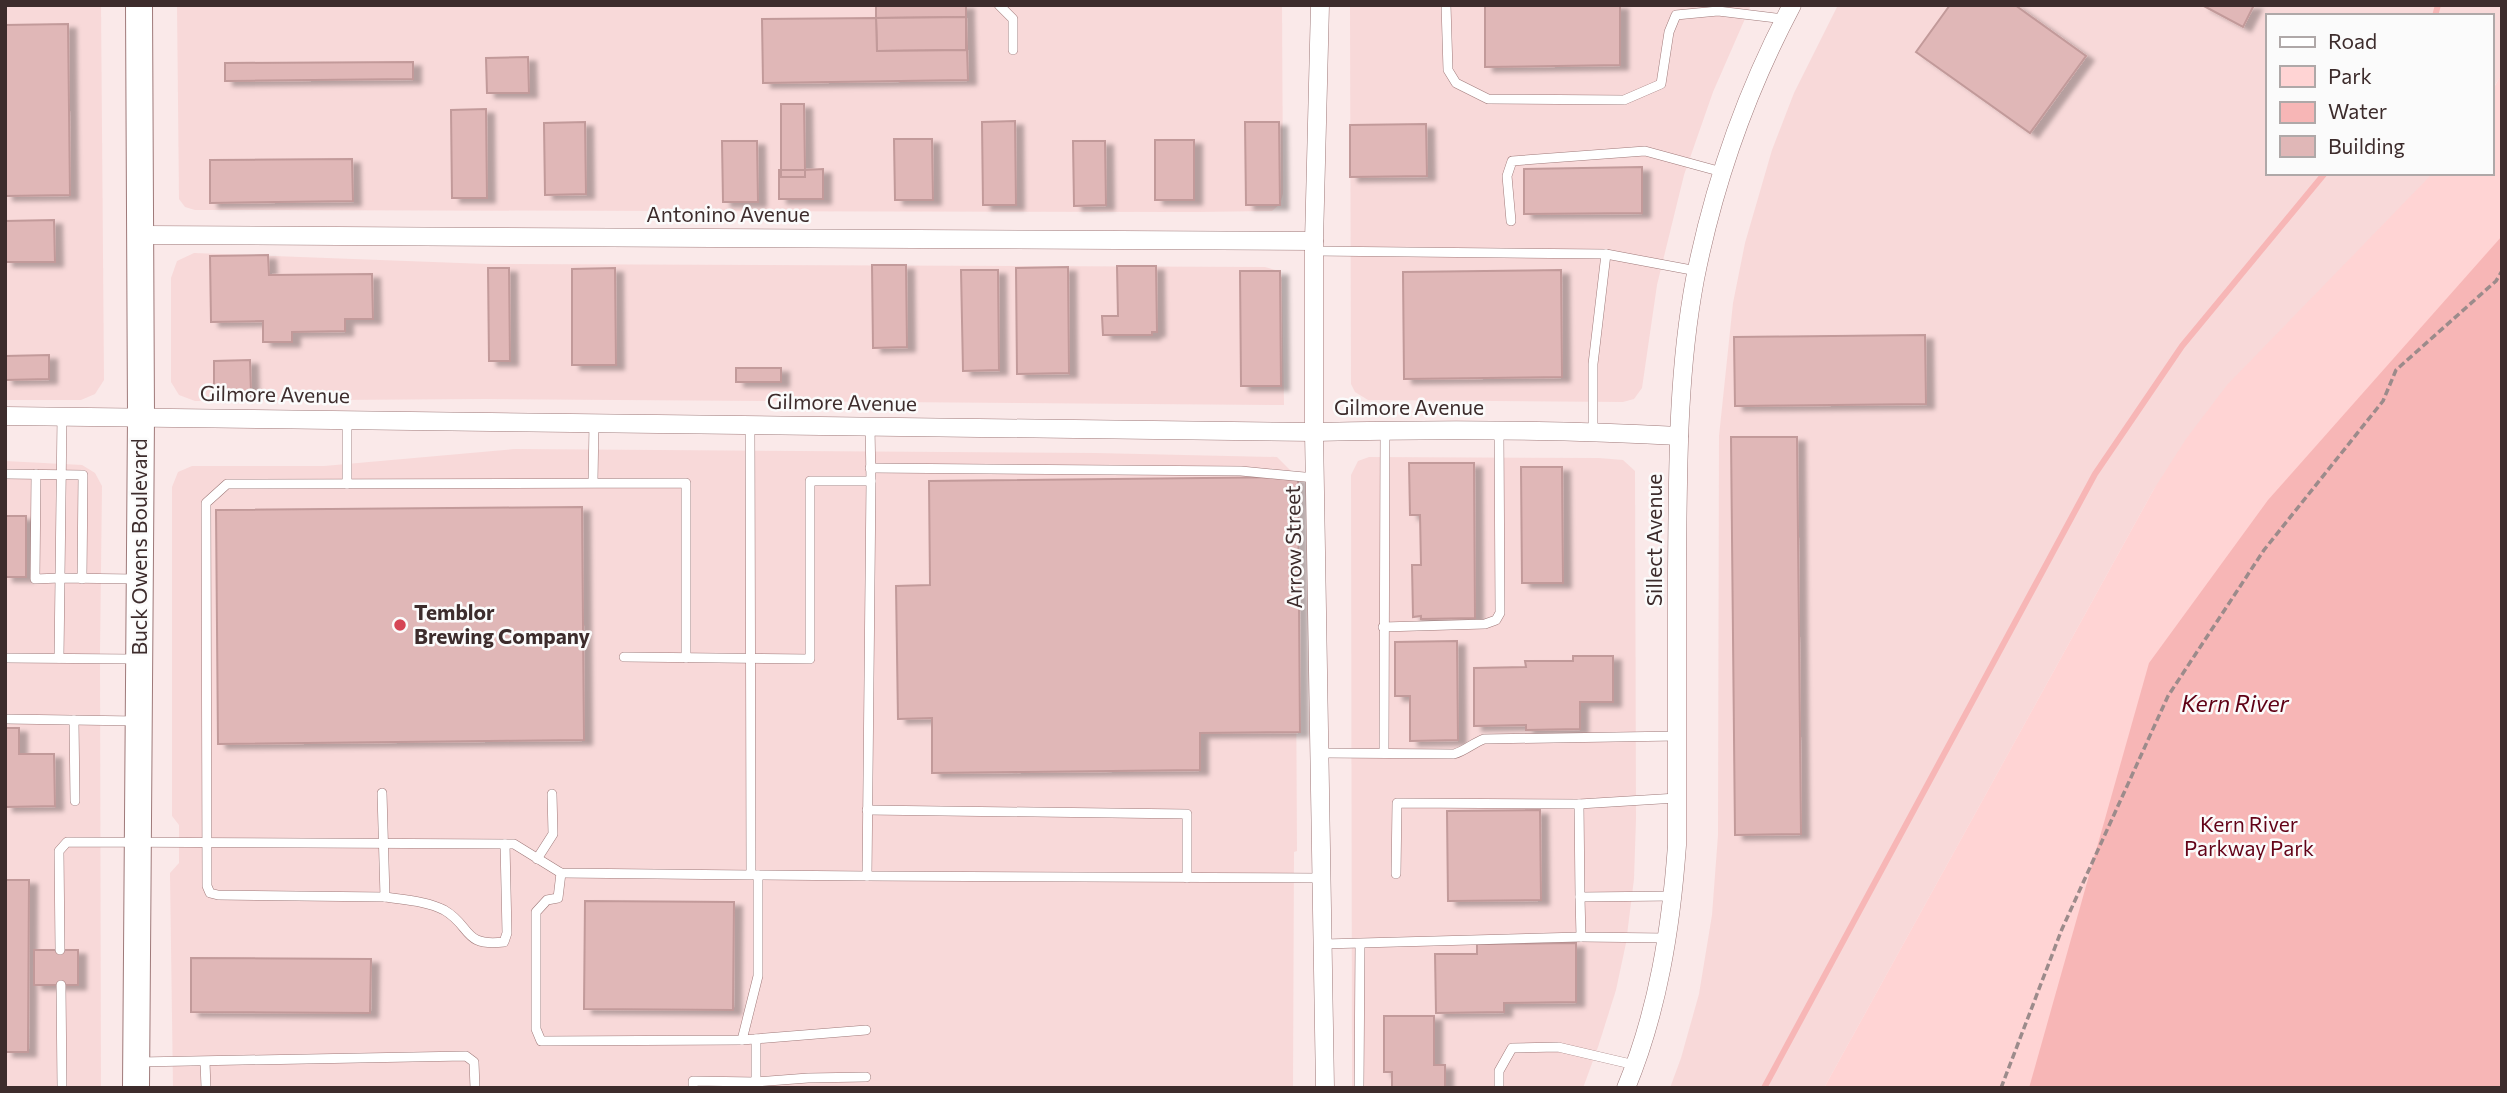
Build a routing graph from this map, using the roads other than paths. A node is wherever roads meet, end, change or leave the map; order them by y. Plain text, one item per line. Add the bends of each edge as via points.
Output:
1 (139, 5) edge
2 (999, 5) edge
3 (1320, 5) edge
4 (1446, 5) edge
5 (1788, 12) edge
6 (1013, 50) dead end
7 (1722, 172) junction
8 (1511, 221) dead end
9 (141, 234) junction
10 (1314, 246) junction
11 (1606, 254) junction
12 (1697, 271) junction
13 (5, 415) edge
14 (62, 416) junction
15 (141, 416) junction
16 (347, 419) junction
17 (594, 422) junction
18 (750, 424) junction
19 (870, 426) junction
20 (1385, 430) junction
21 (1499, 431) junction
22 (1593, 431) junction
23 (1314, 432) junction
24 (1679, 436) junction
25 (870, 468) junction
26 (5, 474) edge
27 (36, 474) junction
28 (61, 474) junction
29 (1315, 478) junction
30 (871, 481) junction
31 (593, 482) junction
32 (347, 484) junction
33 (60, 578) junction
34 (82, 579) junction
35 (140, 579) junction
36 (1383, 627) junction
37 (624, 657) dead end
38 (5, 658) edge
39 (59, 658) junction
40 (686, 658) junction
41 (751, 658) junction
42 (139, 659) junction
43 (5, 719) edge
44 (74, 720) junction
45 (139, 721) junction
46 (1677, 736) junction
47 (1321, 753) junction
48 (1384, 753) junction
49 (382, 793) dead end
50 (552, 794) dead end
51 (1677, 798) junction
52 (75, 801) dead end
53 (1580, 804) junction
54 (867, 810) junction
55 (137, 842) junction
56 (207, 843) junction
57 (382, 844) junction
58 (505, 844) junction
59 (537, 859) junction
60 (561, 873) junction
61 (1396, 874) dead end
62 (755, 875) junction
63 (867, 876) junction
64 (1187, 878) junction
65 (1323, 878) junction
66 (1674, 896) junction
67 (384, 897) junction
68 (1580, 897) junction
69 (1581, 937) junction
70 (1667, 939) junction
71 (1324, 944) junction
72 (1360, 944) junction
73 (60, 950) dead end
74 (61, 985) dead end
75 (866, 1030) dead end
76 (756, 1039) junction
77 (742, 1040) junction
78 (205, 1062) junction
79 (1635, 1065) junction
80 (136, 1075) edge
81 (866, 1077) dead end
82 (756, 1082) junction
83 (62, 1088) edge
84 (206, 1088) edge
85 (475, 1088) edge
86 (693, 1088) edge
87 (1325, 1088) edge
88 (1359, 1088) edge
89 (1499, 1088) edge
90 (1626, 1088) edge

1 - 9 main road, Buck Owens Boulevard
2 - 6 lane via 1013,19
3 - 10 street, Arrow Street
4 - 5 lane via 1448,70 1456,83 1488,99 1623,100 1661,84 1676,15
5 - 7 street, Sillect Avenue via 1748,97
7 - 8 lane via 1645,151 1512,161 1507,176
7 - 12 street, Sillect Avenue
9 - 10 street, Antonino Avenue
9 - 15 main road, Buck Owens Boulevard
10 - 11 lane
10 - 23 street, Arrow Street
11 - 12 lane
11 - 22 lane via 1593,364
12 - 24 street, Sillect Avenue
13 - 14 street, Gilmore Avenue
14 - 15 street, Gilmore Avenue
14 - 28 lane
15 - 16 street, Gilmore Avenue
15 - 35 main road, Buck Owens Boulevard
16 - 17 street, Gilmore Avenue
16 - 32 lane
17 - 18 street, Gilmore Avenue
17 - 31 lane
18 - 19 street, Gilmore Avenue
18 - 41 lane
19 - 23 street, Gilmore Avenue
19 - 25 lane
20 - 21 street, Gilmore Avenue
20 - 23 street, Gilmore Avenue
20 - 36 lane
21 - 22 street, Gilmore Avenue
21 - 36 lane via 1500,613 1496,620
22 - 24 street, Gilmore Avenue
23 - 29 street, Arrow Street
24 - 46 street, Sillect Avenue
25 - 29 lane via 1241,471
25 - 30 lane
26 - 27 lane
27 - 28 lane
27 - 33 lane via 35,579
28 - 33 lane
28 - 34 lane via 83,475
29 - 47 street, Arrow Street
30 - 41 lane via 810,481 810,659
30 - 54 lane
31 - 32 lane
31 - 40 lane via 686,483
32 - 56 lane via 227,484 206,503
33 - 34 lane
33 - 39 lane
34 - 35 lane
35 - 42 main road, Buck Owens Boulevard
36 - 48 lane
37 - 40 lane
38 - 39 lane
39 - 42 lane
40 - 41 lane
41 - 62 lane
42 - 45 main road, Buck Owens Boulevard
43 - 44 lane
44 - 45 lane
44 - 52 lane
45 - 55 main road, Buck Owens Boulevard
46 - 48 lane via 1484,739 1454,754
46 - 51 street, Sillect Avenue
47 - 48 lane
47 - 65 street, Arrow Street
49 - 57 lane
50 - 59 lane via 553,834
51 - 53 lane
51 - 66 street, Sillect Avenue
53 - 61 lane via 1396,803
53 - 68 lane
54 - 63 lane
54 - 64 lane via 1186,814
55 - 56 lane
55 - 73 lane via 67,842 60,851
55 - 80 main road, Buck Owens Boulevard
56 - 57 lane
56 - 67 lane via 210,893
57 - 58 lane
57 - 67 lane
58 - 59 lane via 514,844
58 - 67 lane via 508,933 504,942 482,943 468,936 445,911
59 - 60 lane
60 - 62 lane
60 - 77 lane via 558,898 547,900 536,912 536,1028 541,1041
62 - 63 lane
62 - 77 lane via 758,976
63 - 64 lane
64 - 65 lane
65 - 71 street, Arrow Street
66 - 68 lane
66 - 70 street, Sillect Avenue
68 - 69 lane
69 - 70 lane
69 - 72 lane
70 - 79 street, Sillect Avenue
71 - 72 lane
71 - 87 street, Arrow Street
72 - 88 lane
74 - 83 lane
75 - 76 lane
76 - 77 lane
76 - 82 lane
78 - 80 lane
78 - 84 lane
78 - 85 lane via 466,1056 474,1062
79 - 89 lane via 1558,1047 1512,1048 1499,1071
79 - 90 street, Sillect Avenue
81 - 82 lane
82 - 86 lane via 693,1081

